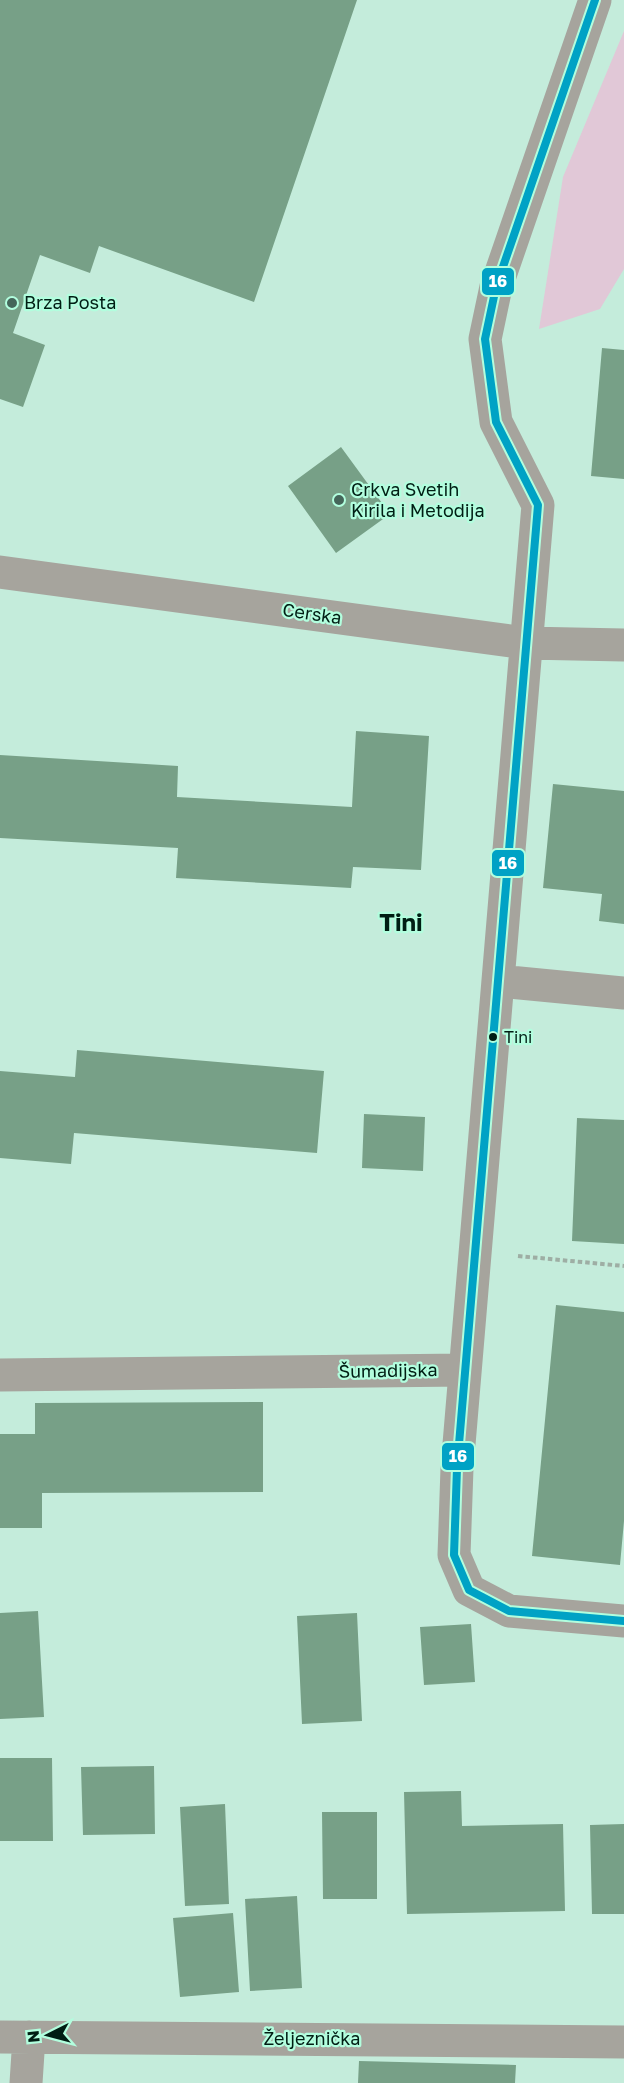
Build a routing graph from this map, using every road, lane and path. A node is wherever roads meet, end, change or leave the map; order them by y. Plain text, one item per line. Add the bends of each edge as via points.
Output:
1 (595, 0) edge
2 (0, 572) edge
3 (525, 643) junction
4 (624, 645) edge
5 (499, 981) junction
6 (624, 993) edge
7 (476, 1252) junction
8 (624, 1266) edge
9 (465, 1370) junction
10 (0, 1375) edge
11 (624, 1621) edge
12 (14, 2037) edge
13 (624, 2042) edge
14 (26, 2083) edge

1 - 3 street via 496,287 485,339 496,422 538,505
2 - 3 street, Cerska
3 - 4 street, Cerska
3 - 5 street
5 - 6 street
5 - 7 street
7 - 8 path
7 - 9 street
9 - 10 street, Šumadijska
9 - 11 street, Šumadijska via 454,1555 469,1590 509,1611
12 - 13 street, Željeznička
12 - 14 street

